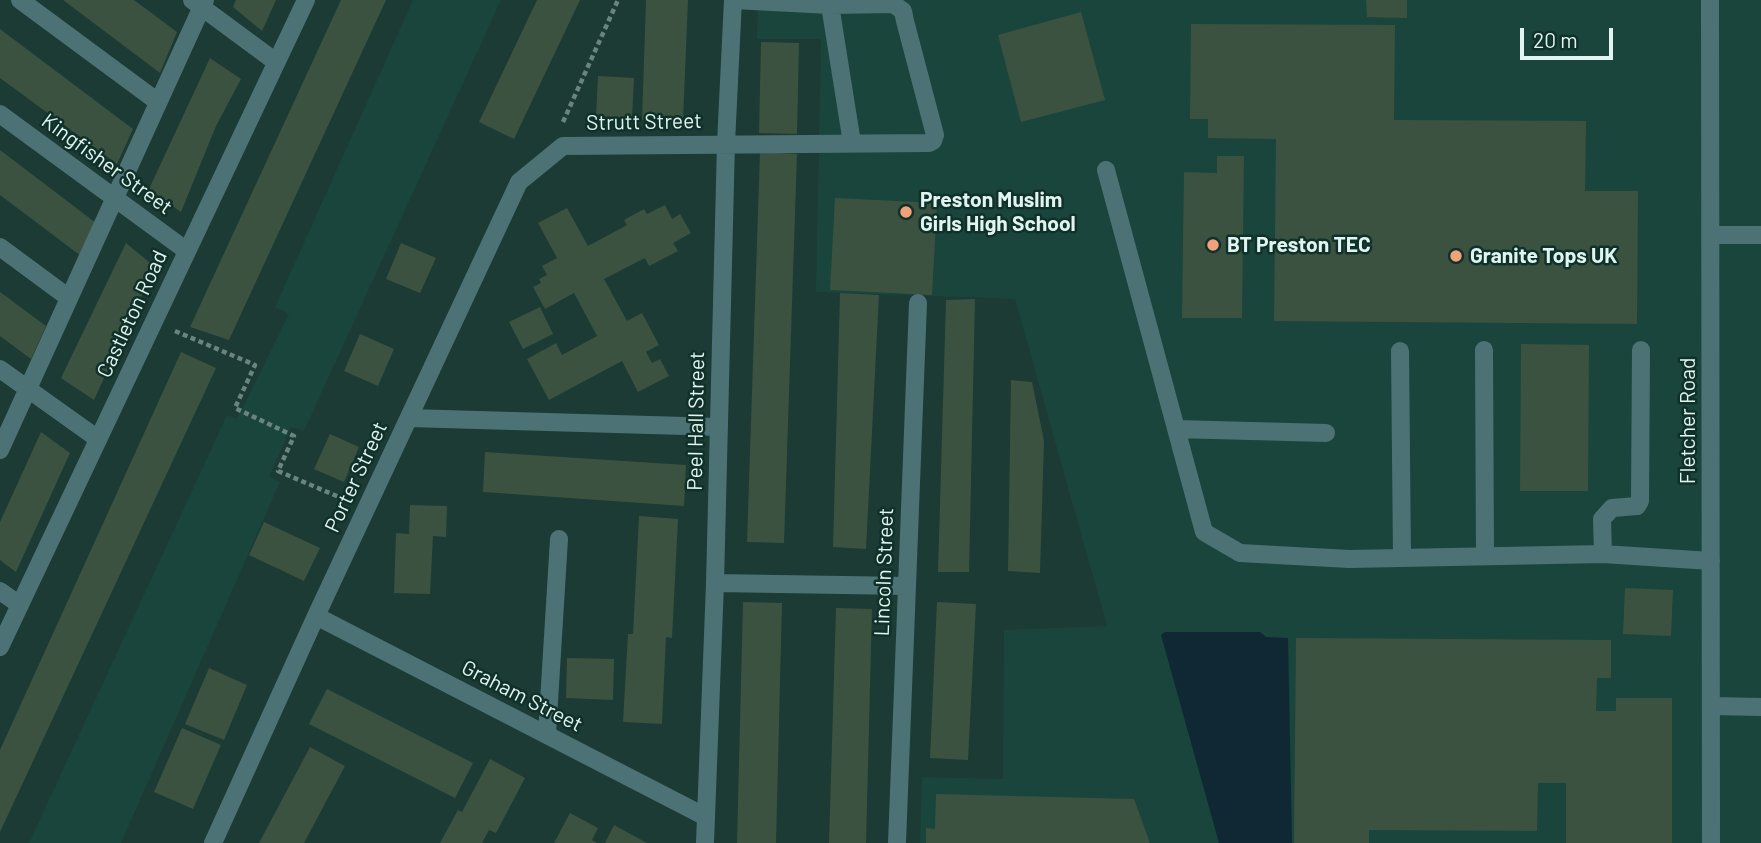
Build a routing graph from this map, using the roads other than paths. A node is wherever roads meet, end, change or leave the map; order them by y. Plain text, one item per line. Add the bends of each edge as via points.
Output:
1 (20, 0) edge
2 (306, 0) edge
3 (733, 0) edge
4 (1710, 0) edge
5 (199, 2) edge
6 (830, 5) junction
7 (276, 62) junction
8 (158, 102) junction
9 (0, 114) edge
10 (852, 143) junction
11 (726, 144) junction
12 (563, 146) joint
13 (1107, 170) dead end
14 (115, 198) junction
15 (1711, 235) junction
16 (1761, 235) edge
17 (0, 247) edge
18 (187, 251) junction
19 (69, 298) junction
20 (918, 303) dead end
21 (1485, 350) dead end
22 (1641, 350) dead end
23 (1400, 351) dead end
24 (0, 369) edge
25 (28, 389) junction
26 (409, 418) junction
27 (719, 427) junction
28 (1176, 429) junction
29 (1326, 433) dead end
30 (98, 439) junction
31 (0, 450) edge
32 (559, 538) dead end
33 (1604, 554) junction
34 (1485, 556) junction
35 (1402, 558) junction
36 (1711, 561) junction
37 (715, 583) junction
38 (906, 586) junction
39 (0, 591) edge
40 (20, 605) junction
41 (316, 616) junction
42 (0, 647) edge
43 (1711, 706) junction
44 (1761, 707) edge
45 (547, 734) junction
46 (706, 817) junction
47 (214, 843) edge
48 (705, 843) edge
49 (897, 843) edge
50 (1711, 843) edge

1 - 8 street
2 - 7 street, Castleton Road
3 - 6 street
3 - 11 street, Peel Hall Street
4 - 15 street, Fletcher Road
5 - 7 street
5 - 8 street
6 - 10 street
6 - 10 street, Strutt Street via 892,4 903,11 934,135 929,143
7 - 18 street, Castleton Road
8 - 14 street
9 - 14 street, Kingfisher Street
10 - 11 street, Strutt Street
11 - 12 street, Strutt Street
11 - 27 street, Peel Hall Street
12 - 26 street, Porter Street via 519,182
13 - 28 street
14 - 18 street, Kingfisher Street
14 - 19 street
15 - 16 street
15 - 36 street, Fletcher Road
17 - 19 street
18 - 30 street, Castleton Road
19 - 25 street
20 - 38 street, Lincoln Street
21 - 34 street
22 - 33 street via 1640,501 1637,506 1612,508 1602,519
23 - 35 street
24 - 25 street
25 - 30 street
25 - 31 street
26 - 27 street
26 - 41 street, Porter Street
27 - 37 street, Peel Hall Street
28 - 29 street
28 - 35 street via 1204,532 1240,553
30 - 40 street, Castleton Road
32 - 45 street
33 - 34 street
33 - 36 street
34 - 35 street
36 - 43 street, Fletcher Road
37 - 38 street
37 - 46 street, Peel Hall Street
38 - 49 street, Lincoln Street
39 - 40 street
40 - 42 street, Castleton Road
41 - 45 street, Graham Street
41 - 47 street, Porter Street
43 - 44 street
43 - 50 street, Fletcher Road
45 - 46 street, Graham Street
46 - 48 street, Peel Hall Street

